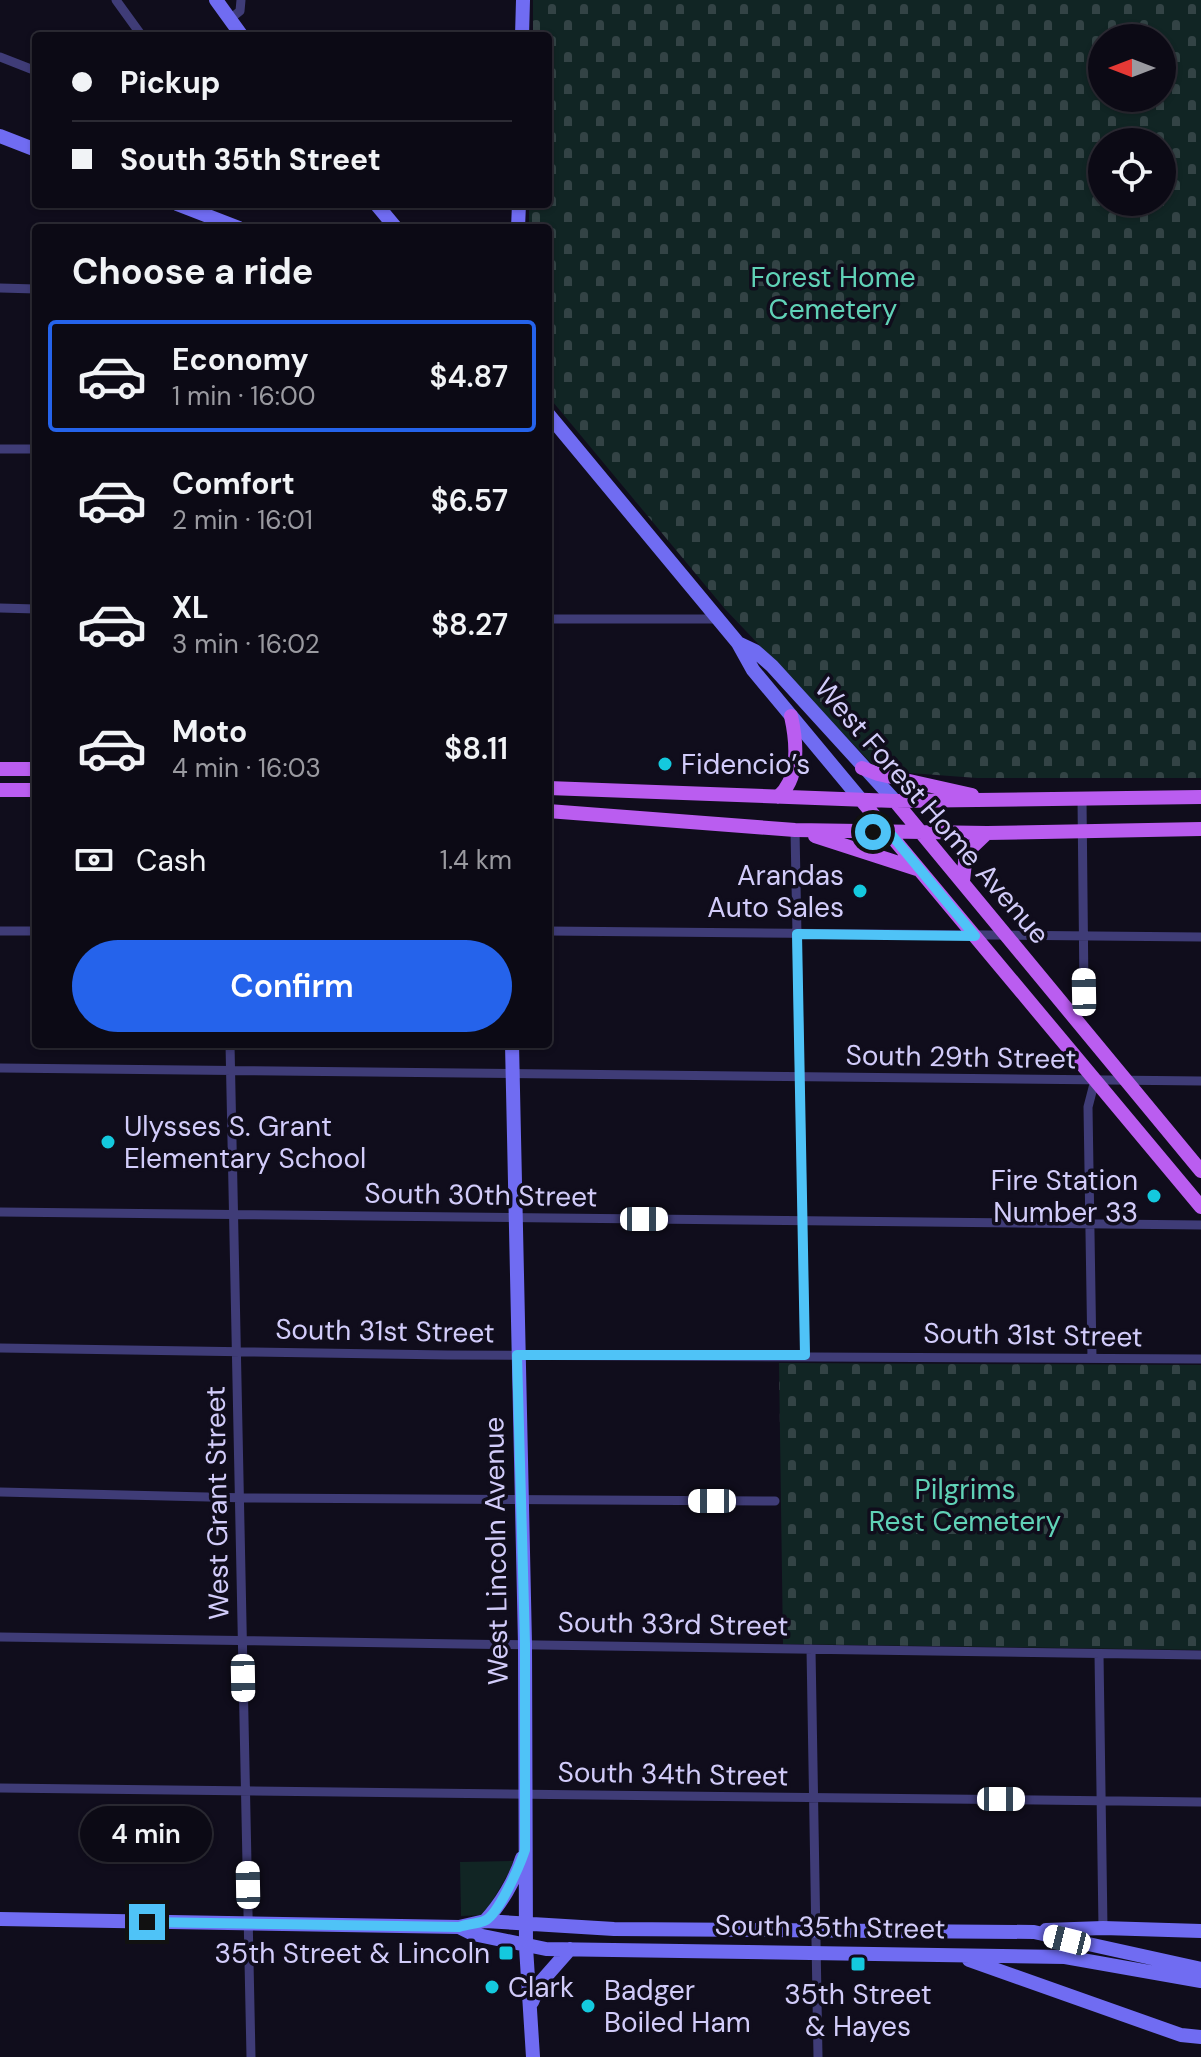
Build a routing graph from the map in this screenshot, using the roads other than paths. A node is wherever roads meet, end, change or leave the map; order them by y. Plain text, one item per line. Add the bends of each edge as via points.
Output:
1 (116, 0) edge
2 (216, 0) edge
3 (241, 0) edge
4 (523, 0) edge
5 (230, 19) junction
6 (139, 32) edge
7 (239, 32) edge
8 (522, 32) edge
9 (0, 57) edge
10 (32, 69) edge
11 (0, 136) edge
12 (32, 148) edge
13 (187, 208) edge
14 (379, 208) edge
15 (228, 224) edge
16 (393, 224) edge
17 (0, 288) edge
18 (32, 289) edge
19 (552, 419) edge
20 (0, 449) edge
21 (32, 449) edge
22 (0, 608) edge
23 (32, 609) edge
24 (552, 619) edge
25 (719, 619) junction
26 (738, 643) junction
27 (791, 716) junction
28 (862, 768) junction
29 (0, 769) edge
30 (32, 769) edge
31 (552, 788) edge
32 (0, 790) edge
33 (32, 790) edge
34 (778, 797) junction
35 (1201, 797) edge
36 (1082, 799) junction
37 (996, 800) junction
38 (862, 801) junction
39 (895, 801) junction
40 (552, 811) edge
41 (1201, 829) edge
42 (795, 830) junction
43 (889, 832) junction
44 (921, 832) junction
45 (1082, 832) junction
46 (987, 833) junction
47 (921, 871) junction
48 (963, 881) junction
49 (0, 931) edge
50 (32, 931) edge
51 (552, 931) edge
52 (797, 934) junction
53 (975, 936) junction
54 (1009, 936) junction
55 (1083, 936) junction
56 (1201, 937) edge
57 (1084, 992) dead end
58 (230, 1048) edge
59 (512, 1048) edge
60 (0, 1068) edge
61 (230, 1070) junction
62 (512, 1073) junction
63 (800, 1077) junction
64 (1095, 1080) junction
65 (1126, 1081) junction
66 (1201, 1081) edge
67 (1201, 1171) edge
68 (1201, 1207) edge
69 (0, 1212) edge
70 (232, 1214) junction
71 (515, 1218) junction
72 (803, 1221) junction
73 (1090, 1224) junction
74 (1201, 1225) edge
75 (0, 1348) edge
76 (236, 1351) junction
77 (517, 1355) junction
78 (805, 1355) junction
79 (1092, 1358) junction
80 (1201, 1359) edge
81 (0, 1492) edge
82 (239, 1498) junction
83 (521, 1500) junction
84 (775, 1501) dead end
85 (0, 1637) edge
86 (242, 1641) junction
87 (525, 1644) junction
88 (811, 1649) junction
89 (1099, 1654) junction
90 (1201, 1655) edge
91 (0, 1788) edge
92 (245, 1791) junction
93 (525, 1795) junction
94 (814, 1798) junction
95 (1101, 1800) junction
96 (1201, 1802) edge
97 (525, 1850) junction
98 (0, 1919) edge
99 (485, 1921) junction
100 (249, 1924) junction
101 (527, 1924) junction
102 (459, 1927) junction
103 (1103, 1928) junction
104 (1201, 1931) edge
105 (816, 1932) junction
106 (1034, 1932) junction
107 (526, 1947) junction
108 (570, 1949) junction
109 (816, 1953) junction
110 (953, 1955) junction
111 (1201, 1969) edge
112 (1181, 1970) junction
113 (1201, 1981) edge
114 (530, 2010) junction
115 (1201, 2037) edge
116 (251, 2057) edge
117 (533, 2057) edge
118 (818, 2057) edge

1 - 6 street
2 - 5 main road
3 - 5 street via 240,11
4 - 8 main road
5 - 7 main road
9 - 10 street
11 - 12 main road
13 - 15 main road
14 - 16 main road
17 - 18 street
19 - 25 main road, West Forest Home Avenue
20 - 21 street
22 - 23 street
24 - 25 street
25 - 26 main road, West Forest Home Avenue
26 - 27 main road, West Forest Home Avenue
26 - 28 main road, West Forest Home Avenue via 772,666
27 - 34 main road via 794,773
27 - 38 main road, West Forest Home Avenue
28 - 37 main road
28 - 39 main road, West Forest Home Avenue
29 - 30 main road
31 - 34 main road
32 - 33 main road
34 - 38 main road
35 - 36 main road
36 - 37 main road
36 - 45 street
37 - 39 main road
38 - 39 main road
38 - 43 main road, West Forest Home Avenue
39 - 44 main road, West Forest Home Avenue
40 - 42 main road
41 - 45 main road
42 - 43 main road
42 - 47 main road
42 - 52 street
43 - 44 main road
43 - 47 main road, West Forest Home Avenue
44 - 46 main road
44 - 48 main road, West Forest Home Avenue
45 - 46 main road
45 - 55 street
46 - 48 main road via 966,853
47 - 53 main road, West Forest Home Avenue
48 - 54 main road, West Forest Home Avenue
49 - 50 street
51 - 52 street
52 - 53 street
52 - 63 street
53 - 54 street
53 - 64 main road, West Forest Home Avenue
54 - 55 street
54 - 65 main road, West Forest Home Avenue
55 - 56 street
55 - 57 street
58 - 61 street, West Grant Street
59 - 62 main road, West Lincoln Avenue
60 - 61 street, South 29th Street
61 - 62 street, South 29th Street
61 - 70 street, West Grant Street
62 - 63 street, South 29th Street
62 - 71 main road, West Lincoln Avenue
63 - 64 street, South 29th Street
63 - 72 street
64 - 65 street, South 29th Street
64 - 68 main road, West Forest Home Avenue
64 - 73 street via 1088,1107
65 - 66 street, South 29th Street
65 - 67 main road, West Forest Home Avenue
69 - 70 street, South 30th Street
70 - 71 street, South 30th Street
70 - 76 street, West Grant Street
71 - 72 street, South 30th Street
71 - 77 main road, West Lincoln Avenue
72 - 73 street, South 30th Street
72 - 78 street
73 - 74 street, South 30th Street
73 - 79 street
75 - 76 street, South 31st Street
76 - 77 street, South 31st Street
76 - 82 street, West Grant Street
77 - 78 street, South 31st Street
77 - 83 main road, West Lincoln Avenue
78 - 79 street, South 31st Street
79 - 80 street, South 31st Street
81 - 82 street
82 - 83 street
82 - 86 street, West Grant Street
83 - 84 street
83 - 87 main road, West Lincoln Avenue
85 - 86 street, South 33rd Street
86 - 87 street, South 33rd Street
86 - 92 street, West Grant Street
87 - 88 street, South 33rd Street
87 - 93 main road, West Lincoln Avenue
88 - 89 street, South 33rd Street
88 - 94 street
89 - 90 street, South 33rd Street
89 - 95 street
91 - 92 street, South 34th Street
92 - 93 street, South 34th Street
92 - 100 street, West Grant Street
93 - 94 street, South 34th Street
93 - 97 main road, West Lincoln Avenue
94 - 95 street, South 34th Street
94 - 105 street
95 - 96 street, South 34th Street
95 - 103 street
97 - 99 main road via 518,1872
97 - 101 main road, West Lincoln Avenue
98 - 100 main road, South 35th Street
99 - 101 main road, South 35th Street
99 - 102 main road, South 35th Street
100 - 102 main road, South 35th Street
100 - 116 street, West Grant Street
101 - 105 main road, South 35th Street
101 - 107 main road, West Lincoln Avenue
102 - 107 main road, South 35th Street
103 - 104 main road
103 - 106 main road
105 - 106 main road, South 35th Street
105 - 109 street
106 - 112 main road, South 35th Street
107 - 108 main road, South 35th Street
107 - 114 main road, West Lincoln Avenue
108 - 109 main road, South 35th Street
108 - 114 main road via 540,1983
109 - 110 main road, South 35th Street
109 - 118 street
110 - 112 main road, South 35th Street via 1065,1957
110 - 115 main road via 1181,2035
111 - 112 main road, South 35th Street
112 - 113 main road, South 35th Street
114 - 117 main road, West Lincoln Avenue

